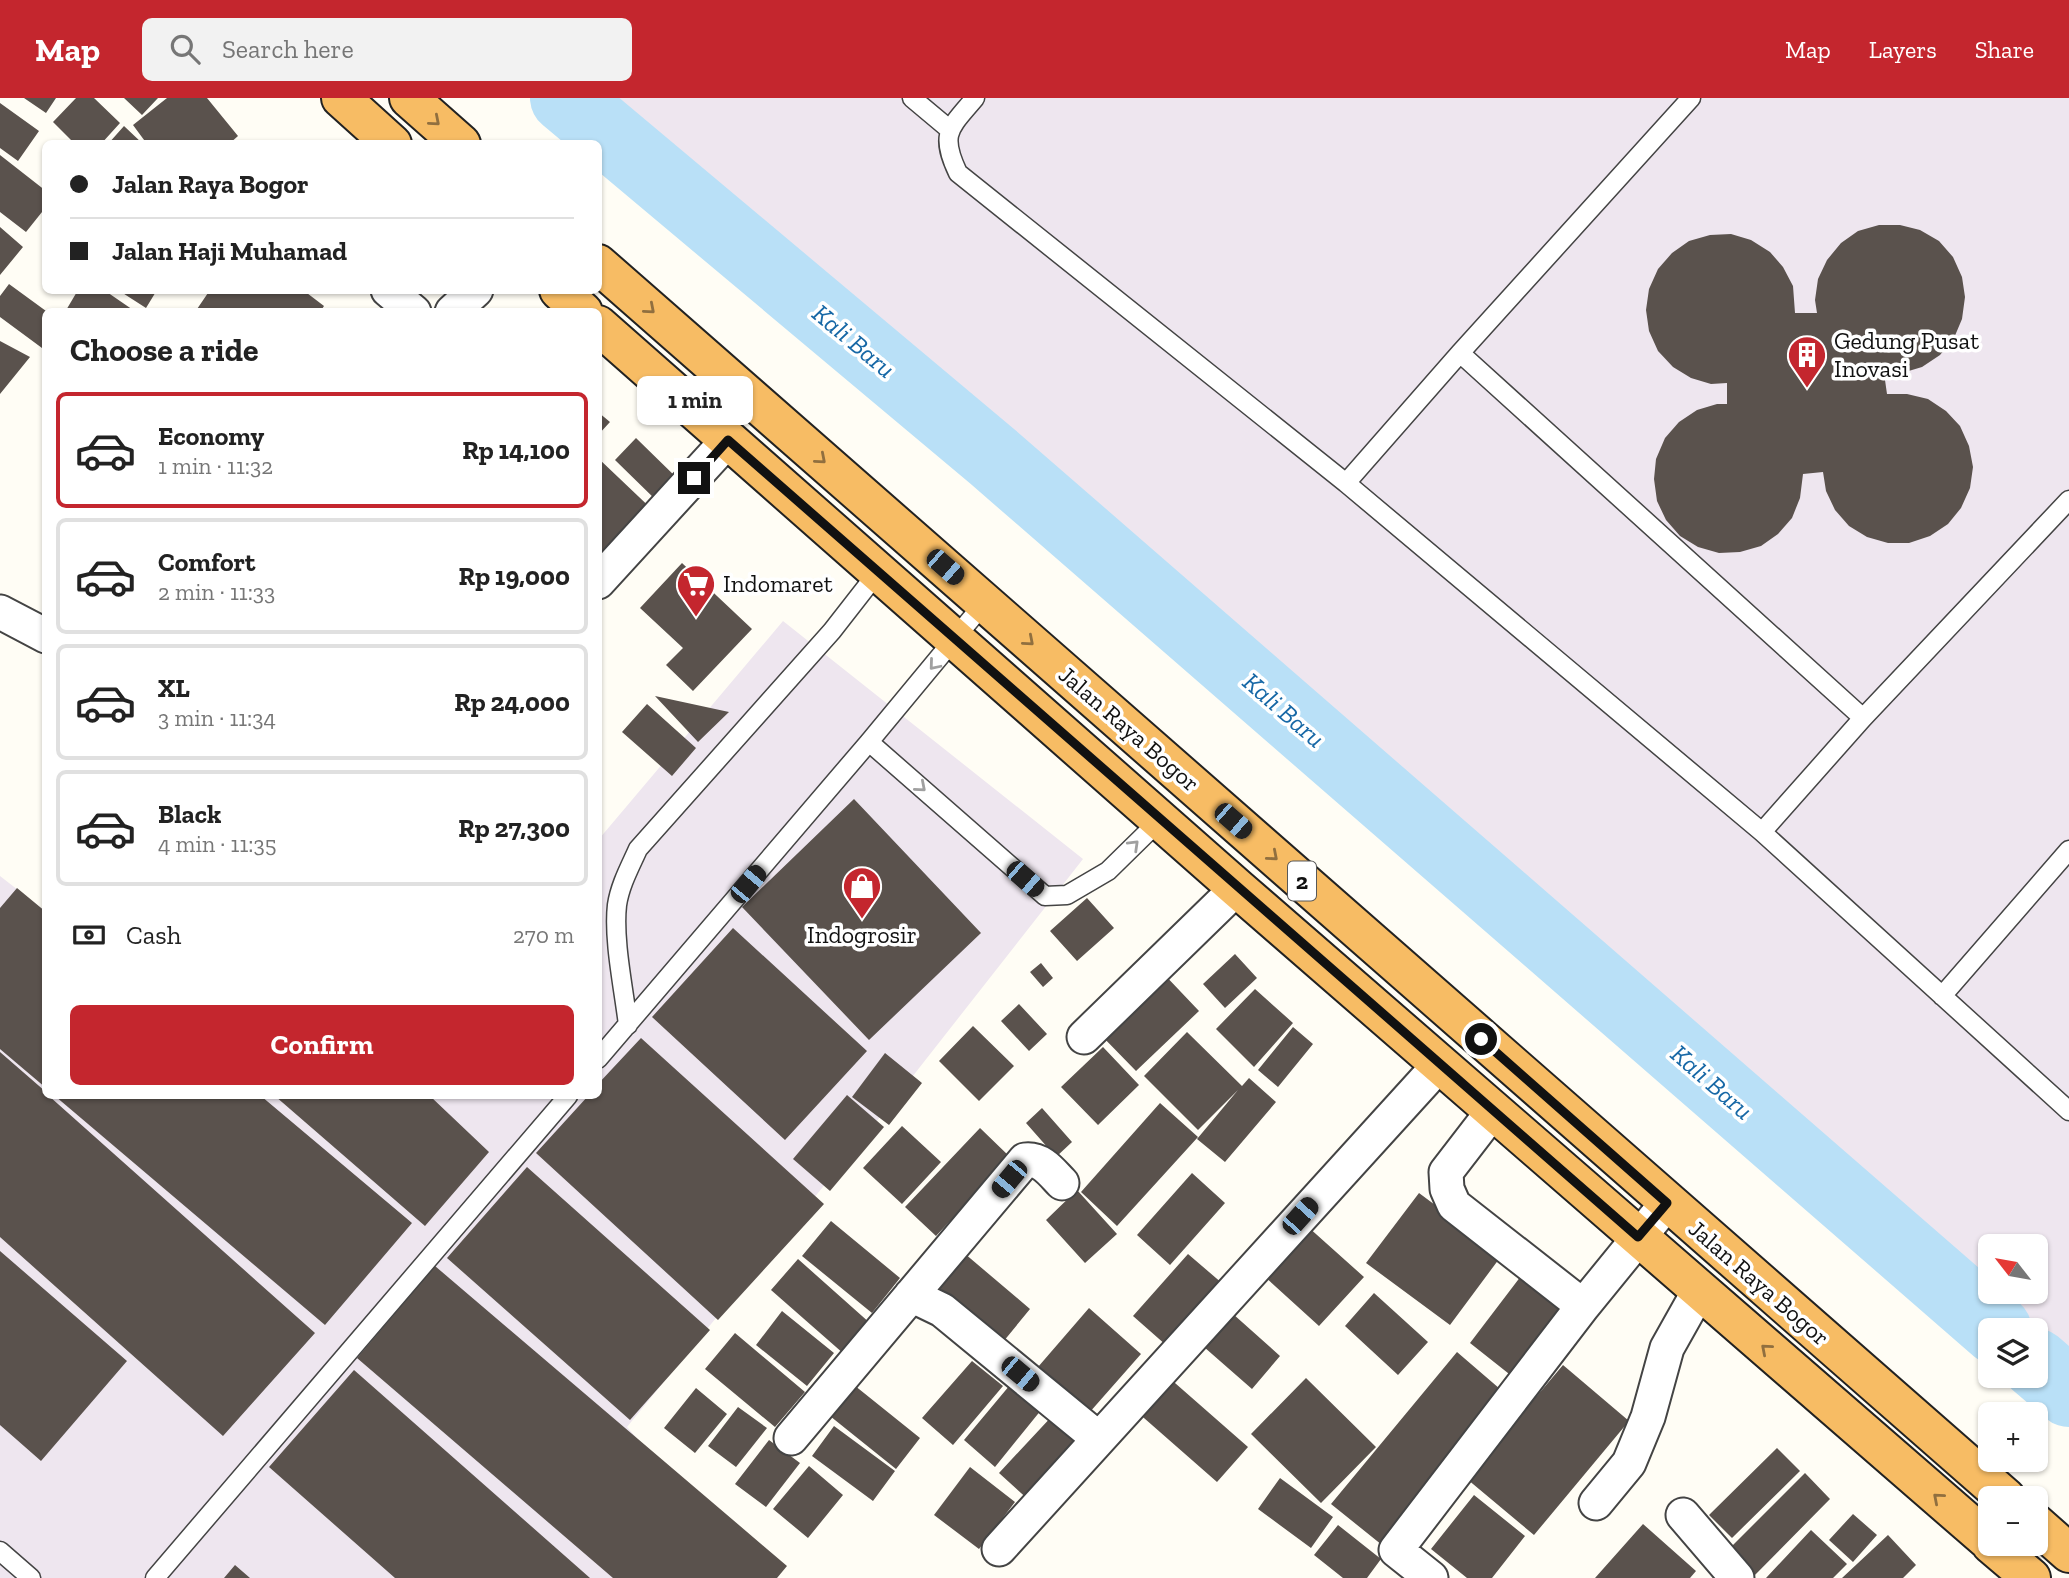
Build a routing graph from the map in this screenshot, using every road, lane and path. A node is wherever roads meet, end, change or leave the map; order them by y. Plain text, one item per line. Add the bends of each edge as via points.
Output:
1 (341, 98) edge
2 (408, 98) edge
3 (912, 98) edge
4 (975, 98) edge
5 (1691, 98) edge
6 (949, 129) junction
7 (388, 140) edge
8 (456, 140) edge
9 (602, 267) edge
10 (393, 294) edge
11 (472, 294) edge
12 (563, 294) edge
13 (409, 308) edge
14 (456, 308) edge
15 (579, 308) edge
16 (602, 329) edge
17 (1460, 353) junction
18 (728, 440) junction
19 (1346, 483) junction
20 (2069, 500) edge
21 (878, 572) junction
22 (602, 578) edge
23 (985, 602) junction
24 (0, 612) edge
25 (42, 634) edge
26 (956, 640) junction
27 (1863, 718) junction
28 (869, 742) junction
29 (1160, 820) junction
30 (1762, 832) junction
31 (2069, 850) edge
32 (1237, 888) junction
33 (1942, 996) junction
34 (628, 1025) junction
35 (1084, 1037) dead end
36 (602, 1054) edge
37 (1440, 1064) junction
38 (565, 1099) edge
39 (1493, 1111) junction
40 (2069, 1111) edge
41 (1062, 1183) dead end
42 (1667, 1203) junction
43 (1638, 1237) junction
44 (1699, 1291) junction
45 (911, 1295) junction
46 (1583, 1306) junction
47 (790, 1438) dead end
48 (1099, 1439) junction
49 (1992, 1486) edge
50 (1596, 1503) dead end
51 (1683, 1515) dead end
52 (2048, 1534) edge
53 (999, 1549) dead end
54 (0, 1550) edge
55 (2069, 1553) edge
56 (2007, 1562) edge
57 (31, 1578) edge
58 (155, 1578) edge
59 (1431, 1578) edge
60 (1737, 1578) edge

1 - 7 highway
2 -> 8 highway
3 - 6 lane
4 - 6 lane
5 - 17 lane
6 - 19 lane via 948,153 958,173
9 -> 23 highway, Jalan Raya Bogor / 2
10 - 13 street
11 - 14 street
12 - 15 highway
16 - 18 highway, Jalan Raya Bogor / 2
17 - 19 lane
17 - 27 lane
18 - 21 highway, Jalan Raya Bogor / 2
18 - 22 street
19 - 30 lane
20 - 27 lane
21 - 26 highway, Jalan Raya Bogor / 2
21 - 34 lane via 832,631 638,849 617,906
23 - 26 lane
23 -> 42 highway, Jalan Raya Bogor / 2
24 - 25 street
26 -> 28 lane
26 - 29 highway, Jalan Raya Bogor / 2
27 - 30 lane
28 -> 29 lane via 1045,896 1067,895 1108,870
28 - 34 lane
29 - 32 highway, Jalan Raya Bogor / 2
30 - 33 lane
31 - 33 lane
32 - 35 street
32 - 37 highway, Jalan Raya Bogor / 2
33 - 40 lane
34 - 36 lane
37 - 39 highway, Jalan Raya Bogor / 2
37 - 48 street
38 - 58 lane
39 - 43 highway, Jalan Raya Bogor / 2
39 - 46 street via 1446,1172 1454,1205
41 - 45 street via 1044,1165 1026,1160
42 - 43 street
42 - 49 highway, Jalan Raya Bogor / 2
43 - 44 highway, Jalan Raya Bogor / 2
43 - 46 street
44 - 50 street via 1667,1348 1648,1417 1629,1463
56 -> 44 highway, Jalan Raya Bogor / 2
45 - 47 street
45 - 48 street via 942,1310
46 - 59 street via 1396,1550
48 - 53 street
51 - 60 street
52 - 55 highway
54 - 57 lane

